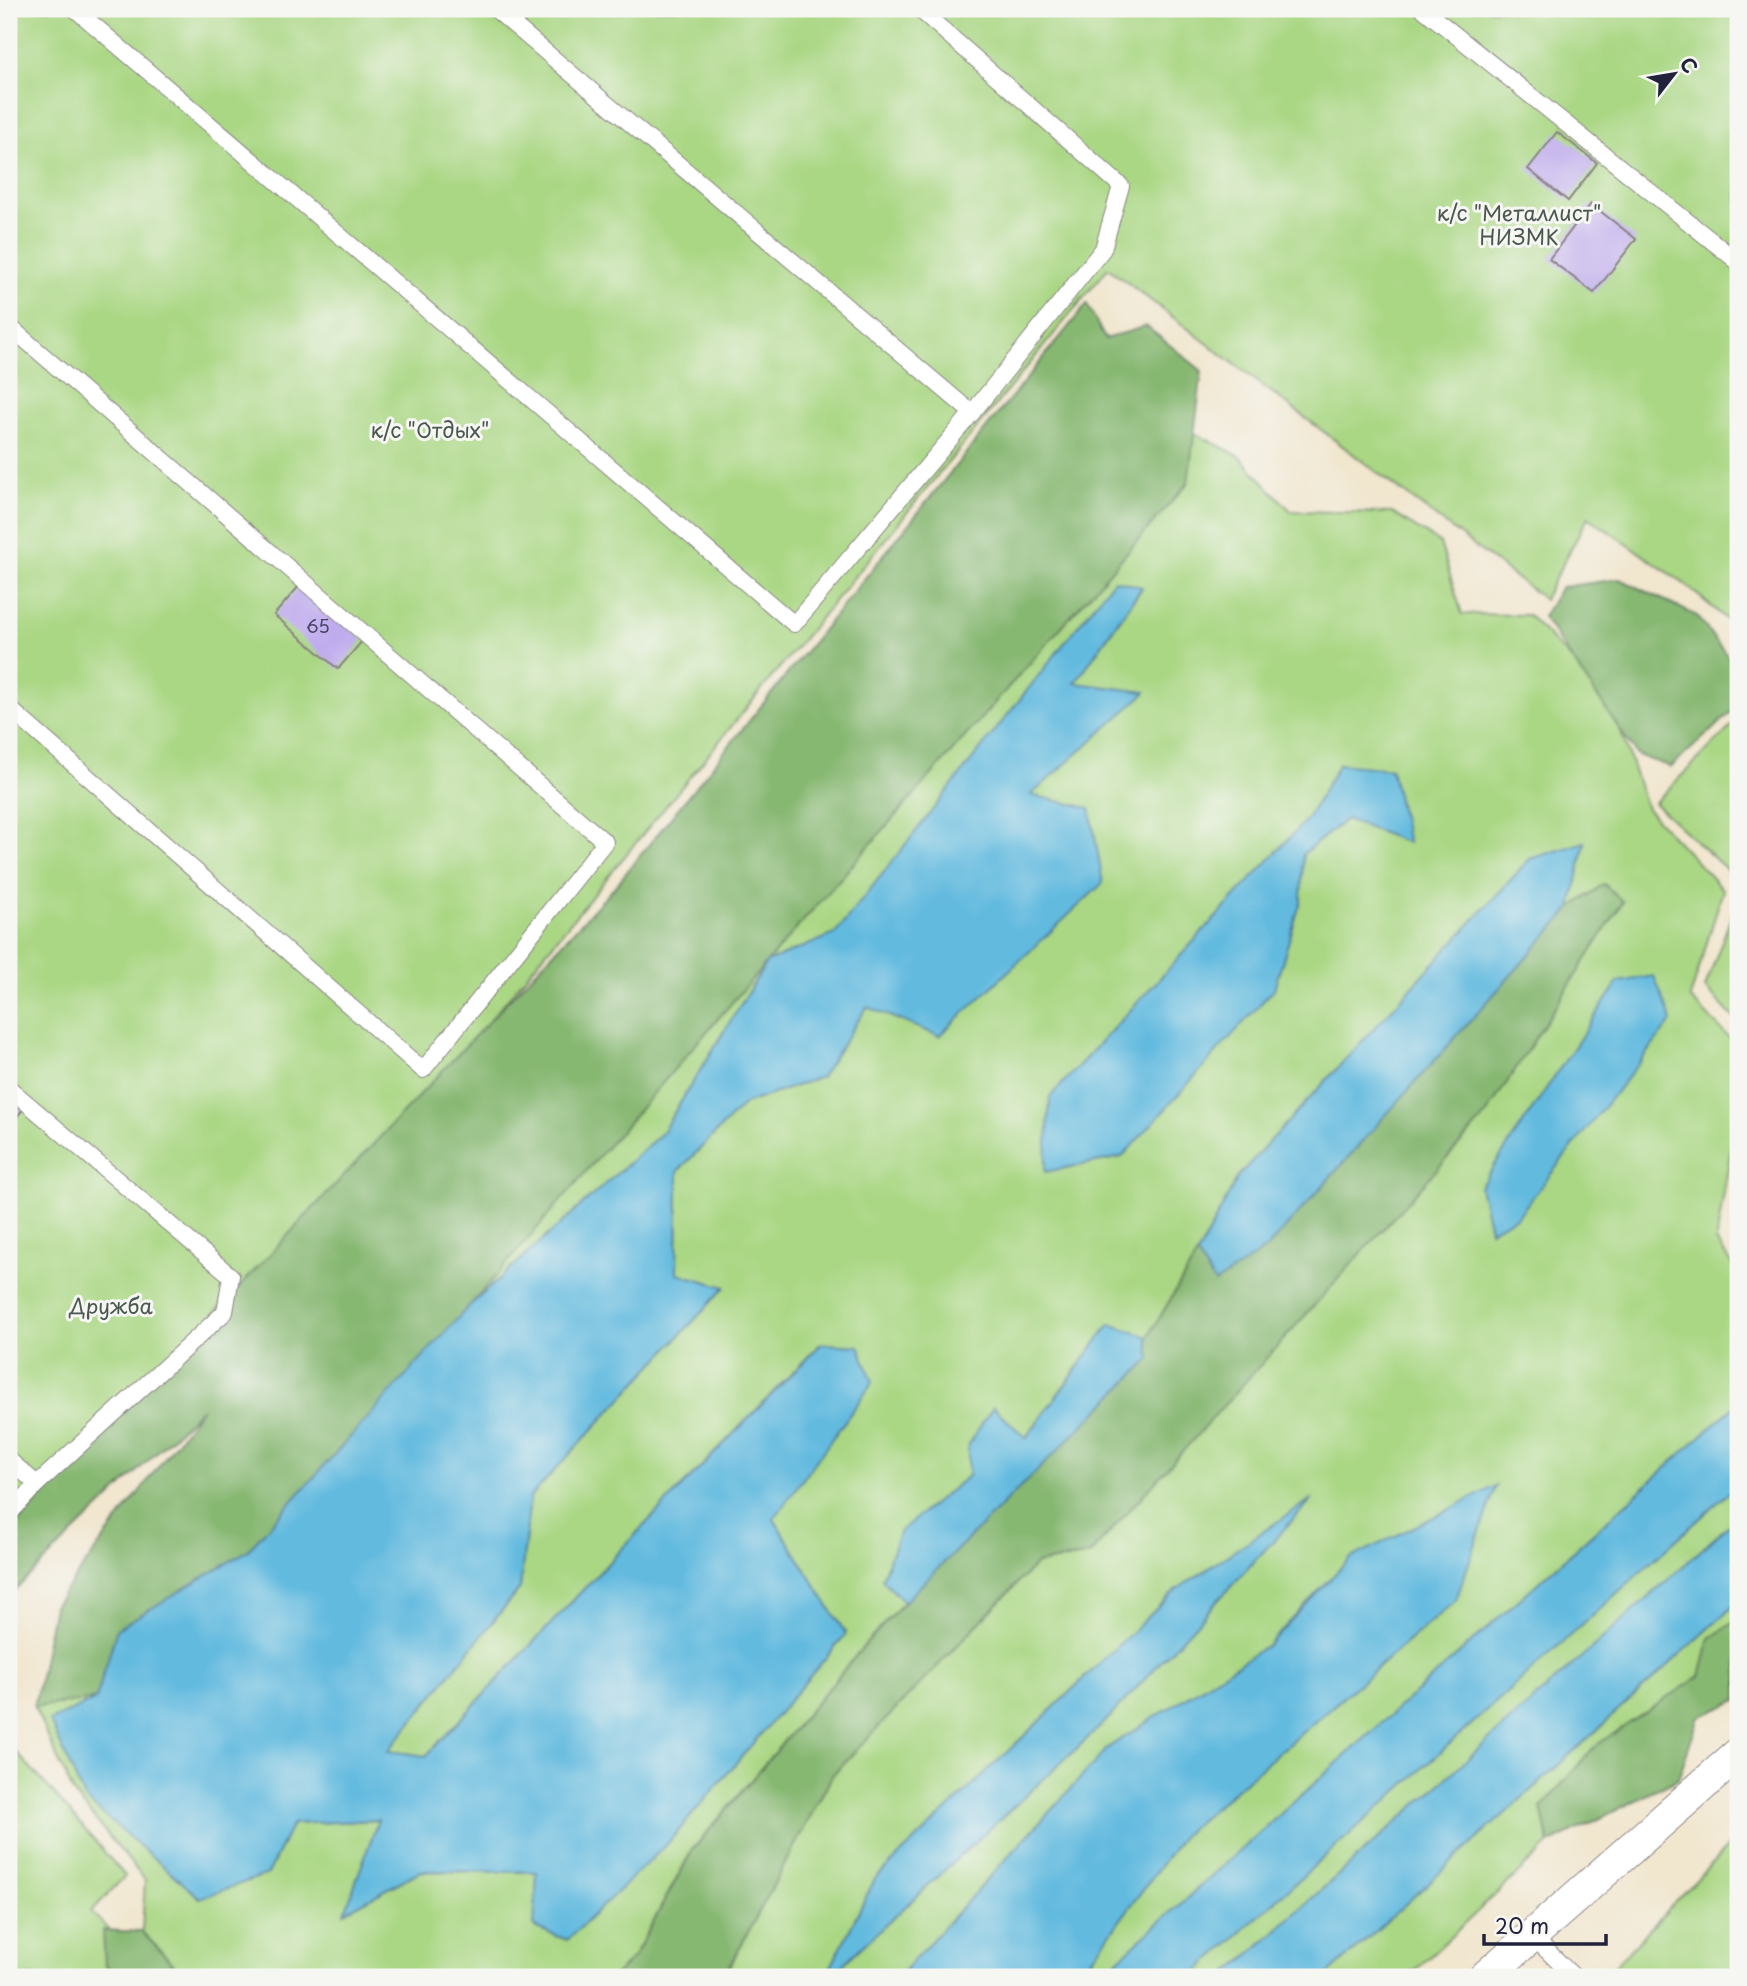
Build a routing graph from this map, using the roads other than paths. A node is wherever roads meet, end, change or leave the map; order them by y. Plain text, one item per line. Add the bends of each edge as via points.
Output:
1 (75, 9) edge
2 (495, 9) edge
3 (919, 9) edge
4 (1423, 9) edge
5 (1738, 262) edge
6 (9, 326) edge
7 (972, 413) junction
8 (9, 708) edge
9 (9, 1088) edge
10 (9, 1460) edge
11 (37, 1485) junction
12 (9, 1514) edge
13 (1738, 1754) edge
14 (1532, 1936) junction
15 (1485, 1977) edge
16 (1574, 1977) edge

1 - 7 lane via 794,624
2 - 7 lane
3 - 7 lane via 1121,186 1103,249
4 - 5 lane
6 - 8 lane via 605,842 423,1070
9 - 11 lane via 231,1276 225,1312
10 - 11 lane
11 - 12 lane
13 - 14 street
14 - 15 street
14 - 16 lane

